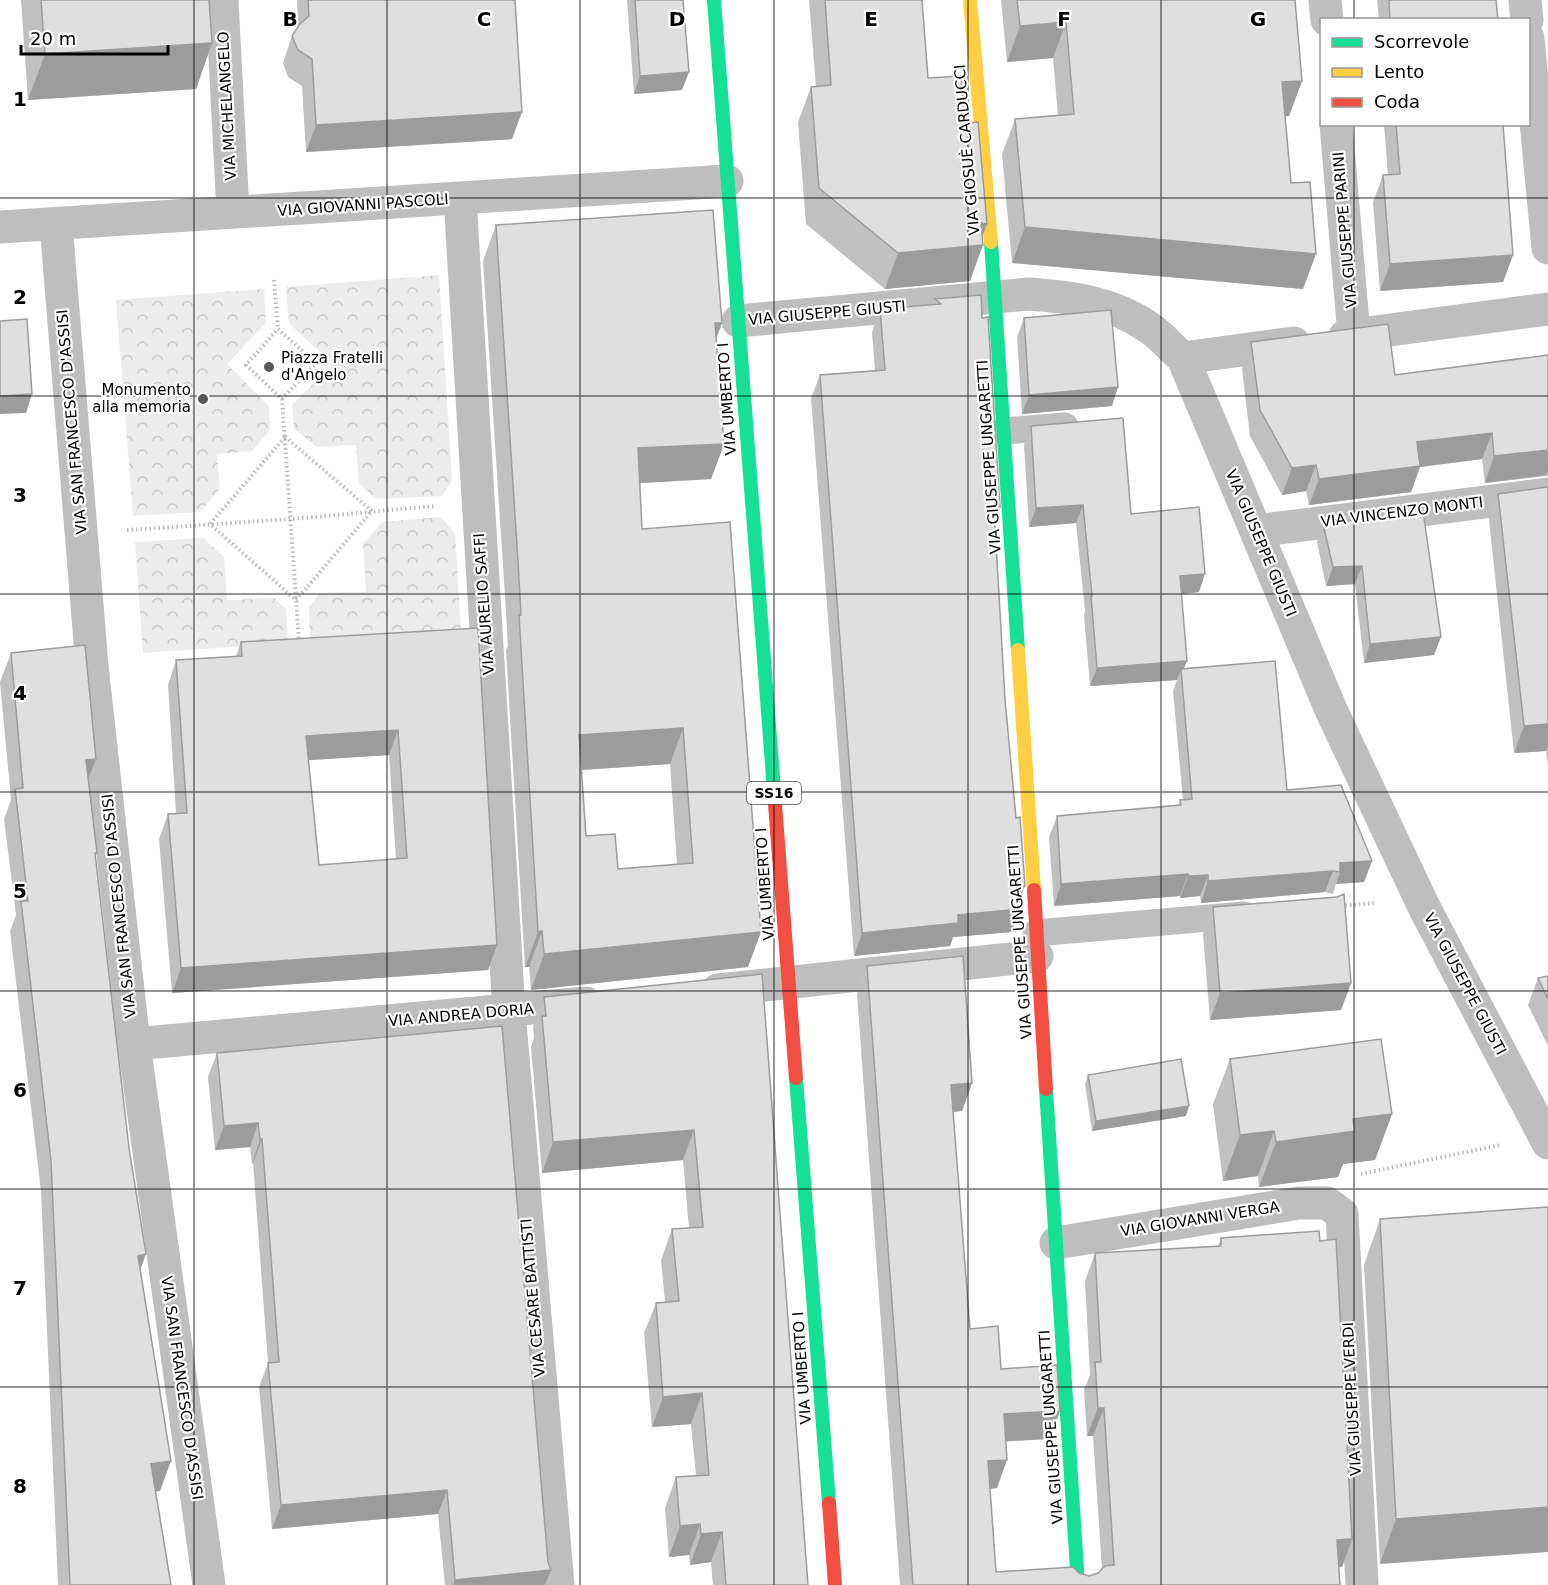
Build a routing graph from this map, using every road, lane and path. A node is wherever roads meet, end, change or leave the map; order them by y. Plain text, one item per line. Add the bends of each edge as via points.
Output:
1 (222, 0) edge
2 (714, 0) edge
3 (970, 0) edge
4 (1325, 0) edge
5 (1525, 0) edge
6 (1327, 18) edge
7 (1527, 18) edge
8 (1530, 59) edge
9 (1336, 126) edge
10 (727, 181) junction
11 (459, 198) junction
12 (233, 212) junction
13 (56, 224) junction
14 (0, 227) edge
15 (1548, 248) edge
16 (274, 280) dead end
17 (996, 297) junction
18 (1548, 309) edge
19 (738, 321) junction
20 (278, 329) junction
21 (1354, 335) junction
22 (1183, 358) junction
23 (282, 399) junction
24 (1095, 423) edge
25 (1004, 431) junction
26 (285, 437) junction
27 (1548, 494) edge
28 (438, 506) dead end
29 (372, 511) junction
30 (291, 519) junction
31 (210, 524) junction
32 (127, 530) dead end
33 (1256, 531) junction
34 (296, 600) junction
35 (300, 651) edge
36 (1268, 913) edge
37 (1037, 944) junction
38 (789, 983) junction
39 (690, 993) edge
40 (621, 1000) edge
41 (508, 1011) junction
42 (134, 1044) junction
43 (1546, 1140) edge
44 (1334, 1208) junction
45 (1056, 1243) junction
46 (209, 1585) edge
47 (558, 1585) edge
48 (835, 1585) edge
49 (1077, 1585) edge
50 (1362, 1585) edge

1 - 12 street, VIA MICHELANGELO
2 - 10 main road, VIA UMBERTO I / SS16
3 - 17 main road, VIA GIOSUÈ CARDUCCI
4 - 6 street
5 - 7 street
8 - 15 street
9 - 21 street, VIA GIUSEPPE PARINI
10 - 11 street, VIA GIOVANNI PASCOLI
10 - 19 main road, VIA UMBERTO I / SS16
11 - 12 street, VIA GIOVANNI PASCOLI
11 - 41 street, VIA AURELIO SAFFI
12 - 13 street, VIA GIOVANNI PASCOLI
13 - 14 street, VIA GIOVANNI PASCOLI
13 - 42 street, VIA SAN FRANCESCO D'ASSISI via 92,666
16 - 20 path
17 - 19 street, VIA GIUSEPPE GIUSTI
17 - 22 street, VIA GIUSEPPE GIUSTI via 1074,297 1112,308 1148,326
17 - 25 main road, VIA GIUSEPPE UNGARETTI
18 - 21 street
19 - 38 main road, VIA UMBERTO I / SS16
20 - 23 path via 246,365
20 - 23 path via 315,363
21 - 22 street
22 - 33 street, VIA GIUSEPPE GIUSTI
23 - 26 path
24 - 25 lane
25 - 37 main road, VIA GIUSEPPE UNGARETTI
26 - 29 path
26 - 30 path
26 - 31 path
27 - 33 street, VIA VINCENZO MONTI
28 - 29 path
29 - 30 path
29 - 34 path
30 - 31 path
30 - 34 path
31 - 32 path
31 - 34 path
33 - 43 street, VIA GIUSEPPE GIUSTI via 1332,712 1425,907
34 - 35 path
36 - 37 lane
37 - 38 street
37 - 45 main road, VIA GIUSEPPE UNGARETTI
38 - 39 street
38 - 48 main road, VIA UMBERTO I / SS16
40 - 41 street, VIA ANDREA DORIA
41 - 42 street, VIA ANDREA DORIA
41 - 47 street, VIA CESARE BATTISTI
42 - 46 street, VIA SAN FRANCESCO D'ASSISI
43 - 44 path via 1353,1176
44 - 45 street, VIA GIOVANNI VERGA via 1299,1203
44 - 50 street, VIA GIUSEPPE VERDI
45 - 49 main road, VIA GIUSEPPE UNGARETTI

